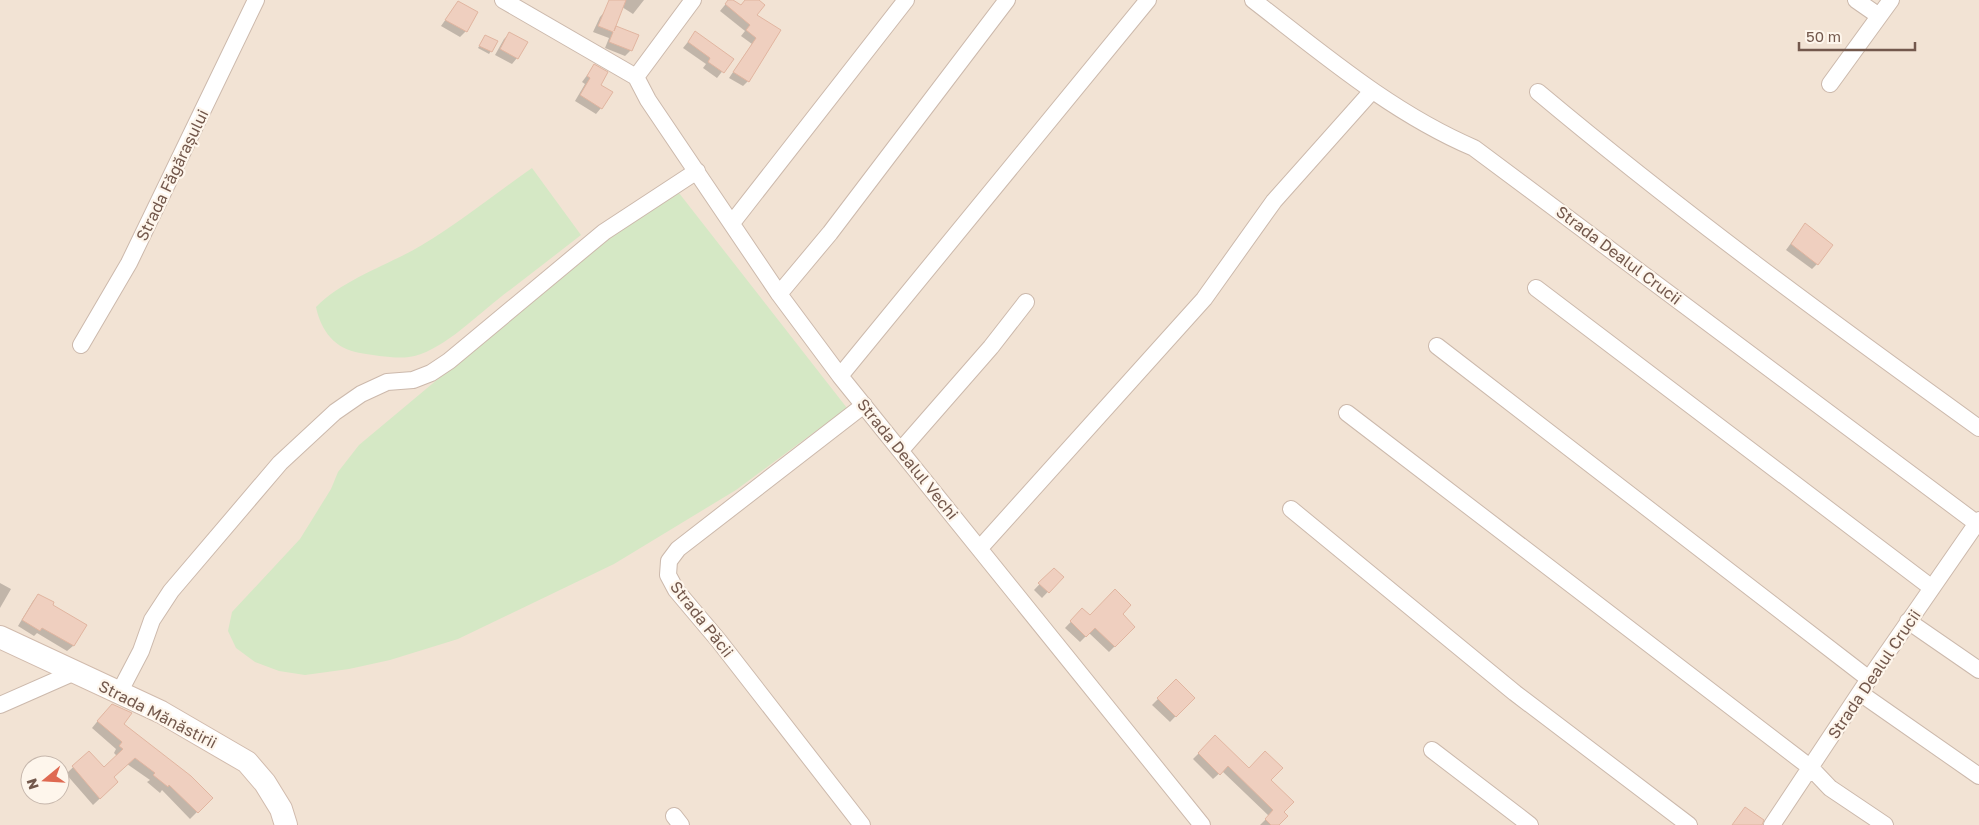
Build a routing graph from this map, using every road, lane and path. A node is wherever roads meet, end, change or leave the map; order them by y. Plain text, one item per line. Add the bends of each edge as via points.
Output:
1 (256, 0) edge
2 (503, 0) edge
3 (692, 0) edge
4 (906, 0) edge
5 (1007, 0) edge
6 (1148, 0) edge
7 (1253, 0) edge
8 (1856, 0) edge
9 (1890, 0) edge
10 (528, 6) edge
11 (1879, 16) junction
12 (636, 77) junction
13 (1830, 84) dead end
14 (1372, 91) junction
15 (1538, 92) dead end
16 (697, 171) junction
17 (732, 223) junction
18 (1536, 288) dead end
19 (780, 294) junction
20 (1026, 302) dead end
21 (81, 345) dead end
22 (1437, 346) dead end
23 (840, 376) junction
24 (864, 405) junction
25 (1347, 413) dead end
26 (1979, 428) edge
27 (901, 450) junction
28 (1290, 509) dead end
29 (1978, 523) edge
30 (980, 548) junction
31 (1932, 588) junction
32 (1908, 621) junction
33 (0, 637) edge
34 (1979, 670) edge
35 (75, 672) junction
36 (1869, 678) junction
37 (119, 693) junction
38 (1860, 693) junction
39 (0, 705) edge
40 (1432, 750) dead end
41 (1811, 768) junction
42 (1979, 776) edge
43 (286, 825) edge
44 (862, 825) edge
45 (1202, 825) edge
46 (1530, 825) edge
47 (1689, 825) edge
48 (1772, 825) edge
49 (1885, 825) edge

1 - 21 street, Strada Făgărașului via 129,263
2 - 10 street
3 - 12 street
4 - 17 street
5 - 19 street
6 - 23 street
7 - 14 street, Strada Dealul Crucii
8 - 11 street
9 - 11 street
10 - 12 street
11 - 13 street
12 - 16 street, Strada Dealul Vechi
14 - 29 street, Strada Dealul Crucii via 1441,134 1474,148
14 - 30 street via 1274,202 1204,299
15 - 26 street via 1615,156 1760,267
16 - 17 street, Strada Dealul Vechi
16 - 37 street via 604,232 449,361 412,380 387,382 361,394 335,412 280,463 171,591 152,620
17 - 19 street, Strada Dealul Vechi
18 - 31 street
19 - 23 street, Strada Dealul Vechi
20 - 27 street
22 - 36 street
23 - 24 street, Strada Dealul Vechi
24 - 27 street, Strada Dealul Vechi
24 - 44 street, Strada Păcii via 678,550 669,561 668,575 676,590
25 - 41 street
27 - 30 street, Strada Dealul Vechi
28 - 47 street via 1515,693
29 - 31 street, Strada Dealul Crucii
30 - 45 street, Strada Dealul Vechi
31 - 32 street, Strada Dealul Crucii
32 - 34 street
32 - 36 street, Strada Dealul Crucii
33 - 35 street, Strada Mănăstirii
35 - 37 street, Strada Mănăstirii
35 - 39 street
36 - 38 street, Strada Dealul Crucii
37 - 43 street, Strada Mănăstirii via 161,712 247,762 265,783 281,809
38 - 41 street, Strada Dealul Crucii
38 - 42 street
40 - 46 street
41 - 48 street, Strada Dealul Crucii
41 - 49 street via 1830,788

